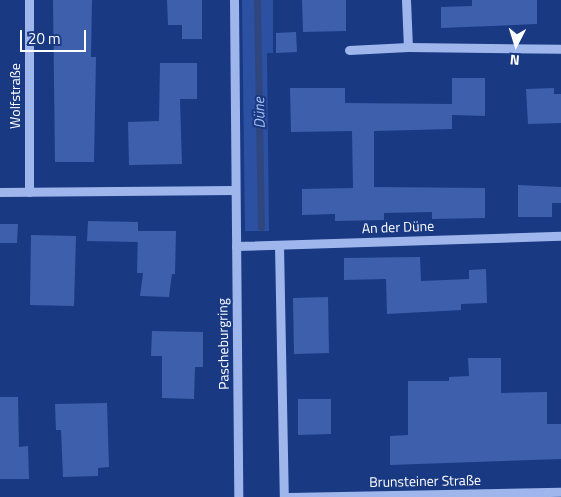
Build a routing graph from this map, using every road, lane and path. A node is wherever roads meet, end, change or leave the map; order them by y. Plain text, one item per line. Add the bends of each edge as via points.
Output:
1 (29, 0) edge
2 (234, 0) edge
3 (406, 0) edge
4 (408, 48) junction
5 (561, 49) edge
6 (349, 50) dead end
7 (235, 190) junction
8 (0, 192) edge
9 (29, 192) junction
10 (561, 236) edge
11 (279, 245) junction
12 (236, 246) junction
13 (561, 492) edge
14 (238, 497) edge
15 (284, 497) edge
16 (289, 497) edge

1 - 9 street, Wolfstraße
2 - 7 street, Pascheburgring
3 - 4 street
4 - 5 street
4 - 6 street
7 - 9 street
7 - 12 street, Pascheburgring
8 - 9 street
10 - 11 street, An der Düne
11 - 12 street, An der Düne
11 - 15 street
12 - 14 street, Pascheburgring
13 - 16 street, Brunsteiner Straße

